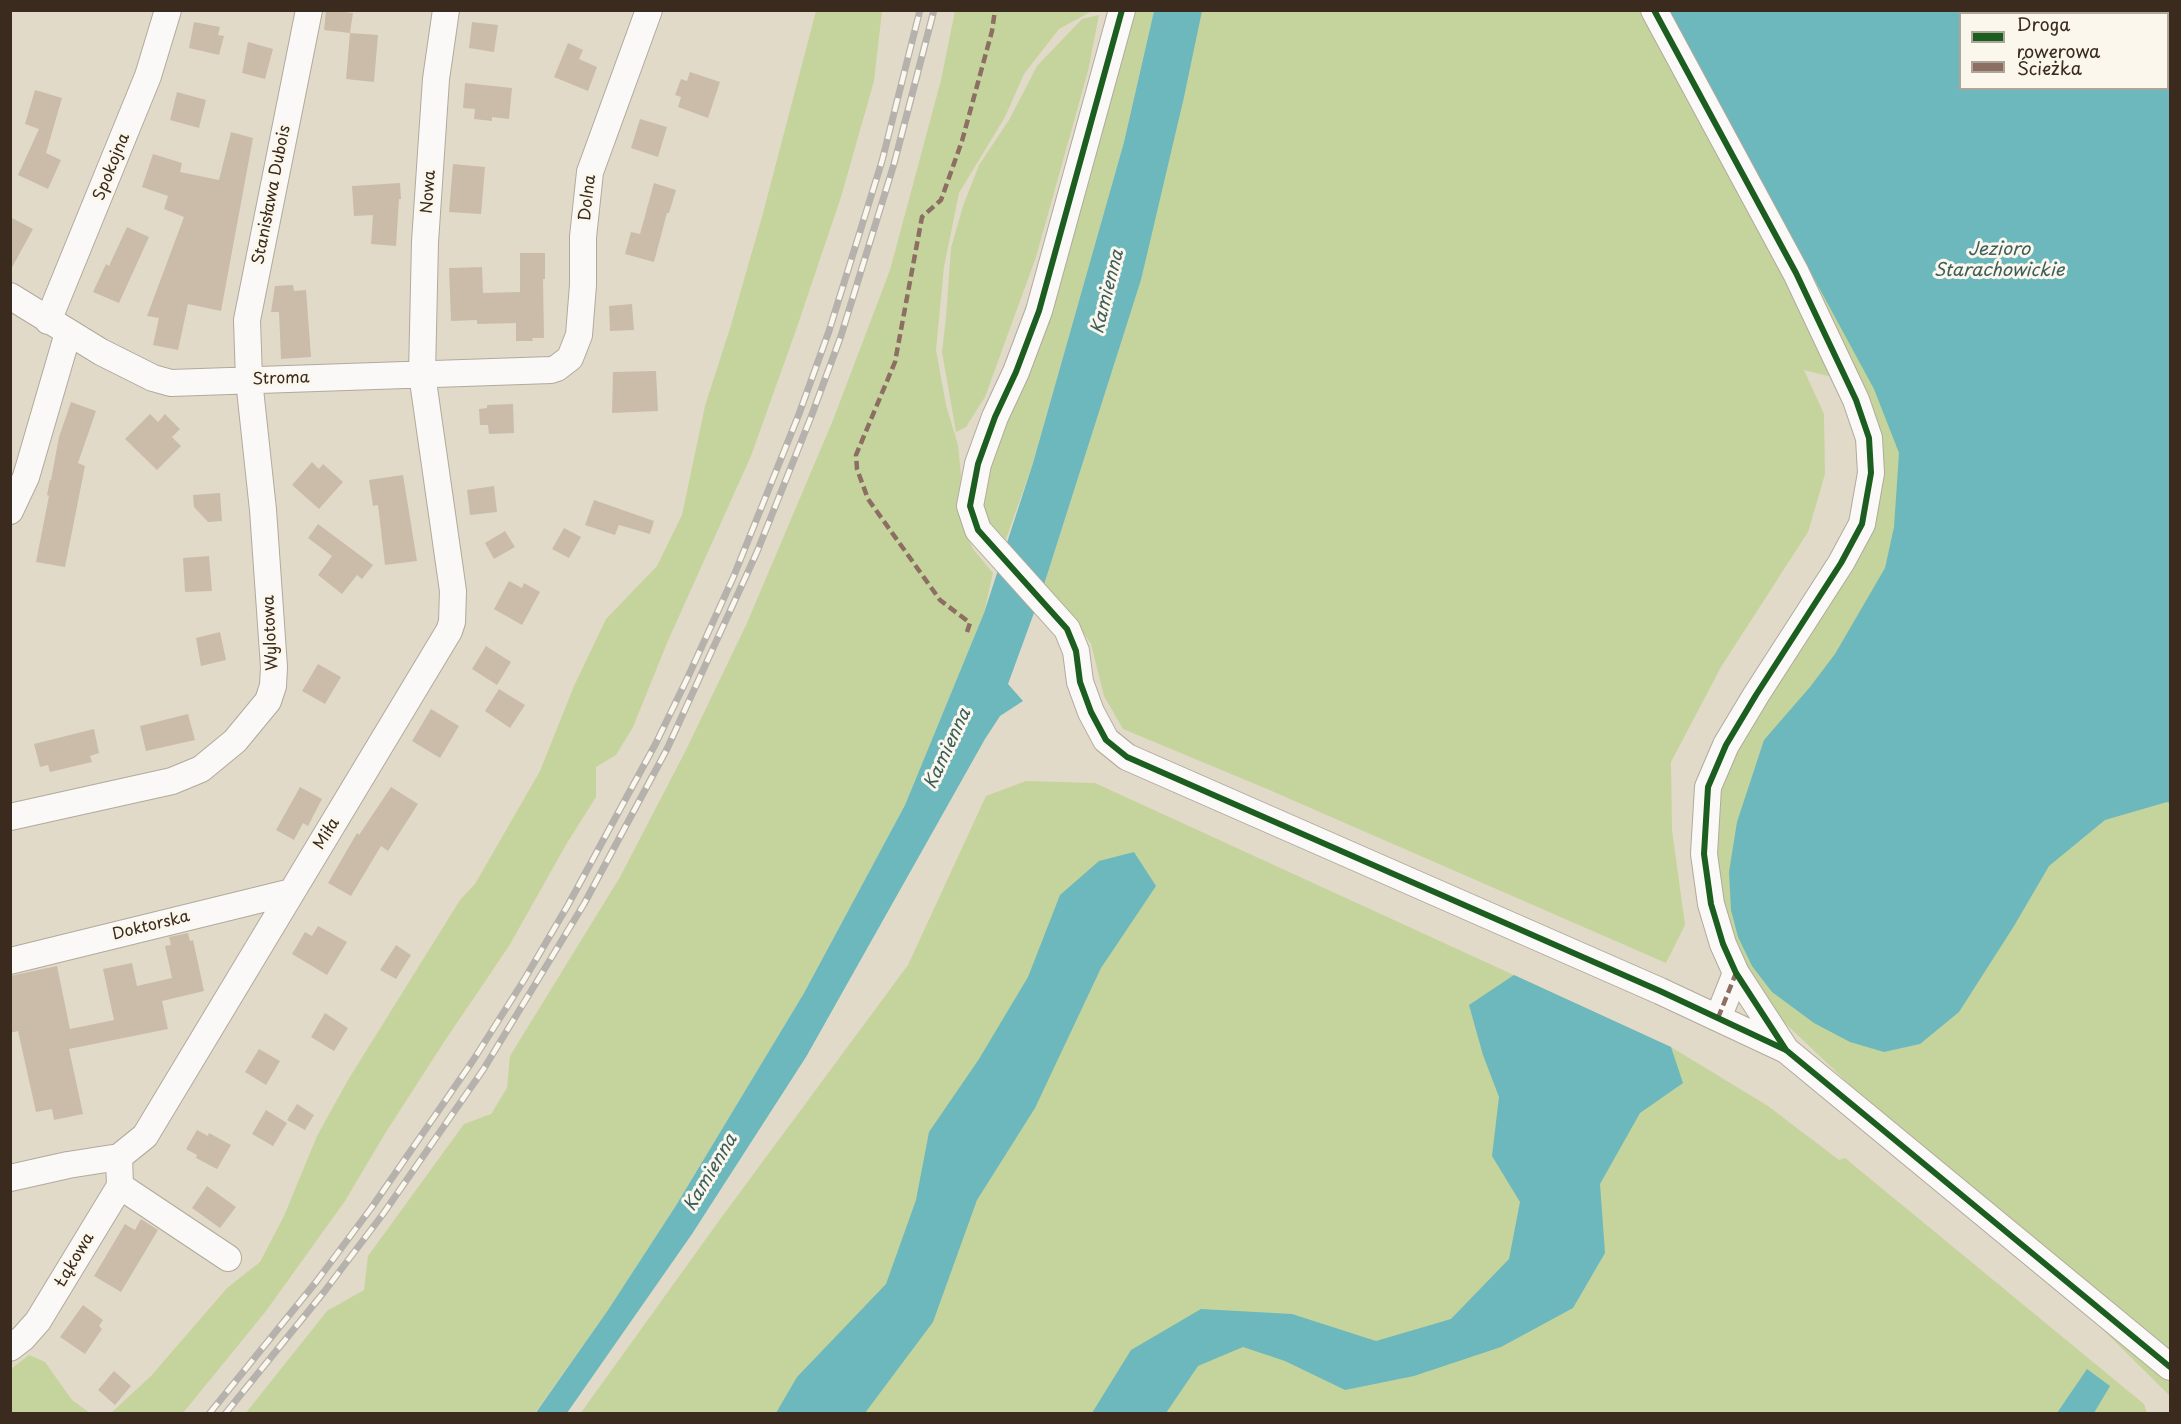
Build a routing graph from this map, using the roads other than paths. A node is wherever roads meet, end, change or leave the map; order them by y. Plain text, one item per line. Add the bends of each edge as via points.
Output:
1 (168, 10) edge
2 (309, 10) edge
3 (446, 10) edge
4 (649, 10) edge
5 (1122, 10) edge
6 (1654, 10) edge
7 (10, 296) edge
8 (58, 327) junction
9 (570, 358) joint
10 (422, 374) junction
11 (249, 380) junction
12 (10, 511) edge
13 (10, 817) edge
14 (291, 892) junction
15 (10, 961) edge
16 (1736, 973) junction
17 (1718, 1018) junction
18 (1786, 1050) junction
19 (119, 1157) junction
20 (10, 1179) edge
21 (120, 1186) junction
22 (228, 1258) dead end
23 (19, 1341) edge
24 (2170, 1367) edge

1 - 8 street, Spokojna
2 - 11 street, Stanisława Dubois via 247,320
3 - 10 street, Nowa via 436,79 425,242
4 - 9 street, Dolna via 590,172 579,335
5 - 17 street via 1039,311 978,464 970,507 978,530 1067,629 1076,651 1080,682 1096,721 1106,740 1127,758
6 - 16 street via 1796,273 1856,400 1869,438 1871,473 1862,524 1726,745 1708,788 1704,854 1711,904
7 - 8 street, Stroma
8 - 11 street, Stroma via 143,373 171,383
8 - 12 street via 26,477
9 - 10 street, Stroma via 551,370
10 - 11 street, Stroma
10 - 14 street, Miła via 453,591 452,622
11 - 13 street, Wylotowa via 274,667 268,701 235,741 201,769 172,781
14 - 15 street, Doktorska
14 - 19 street, Miła via 145,1136
16 - 17 street
16 - 18 street
17 - 18 street
18 - 24 street
19 - 20 street
19 - 21 street
21 - 22 street
21 - 23 street, Łąkowa via 38,1321

